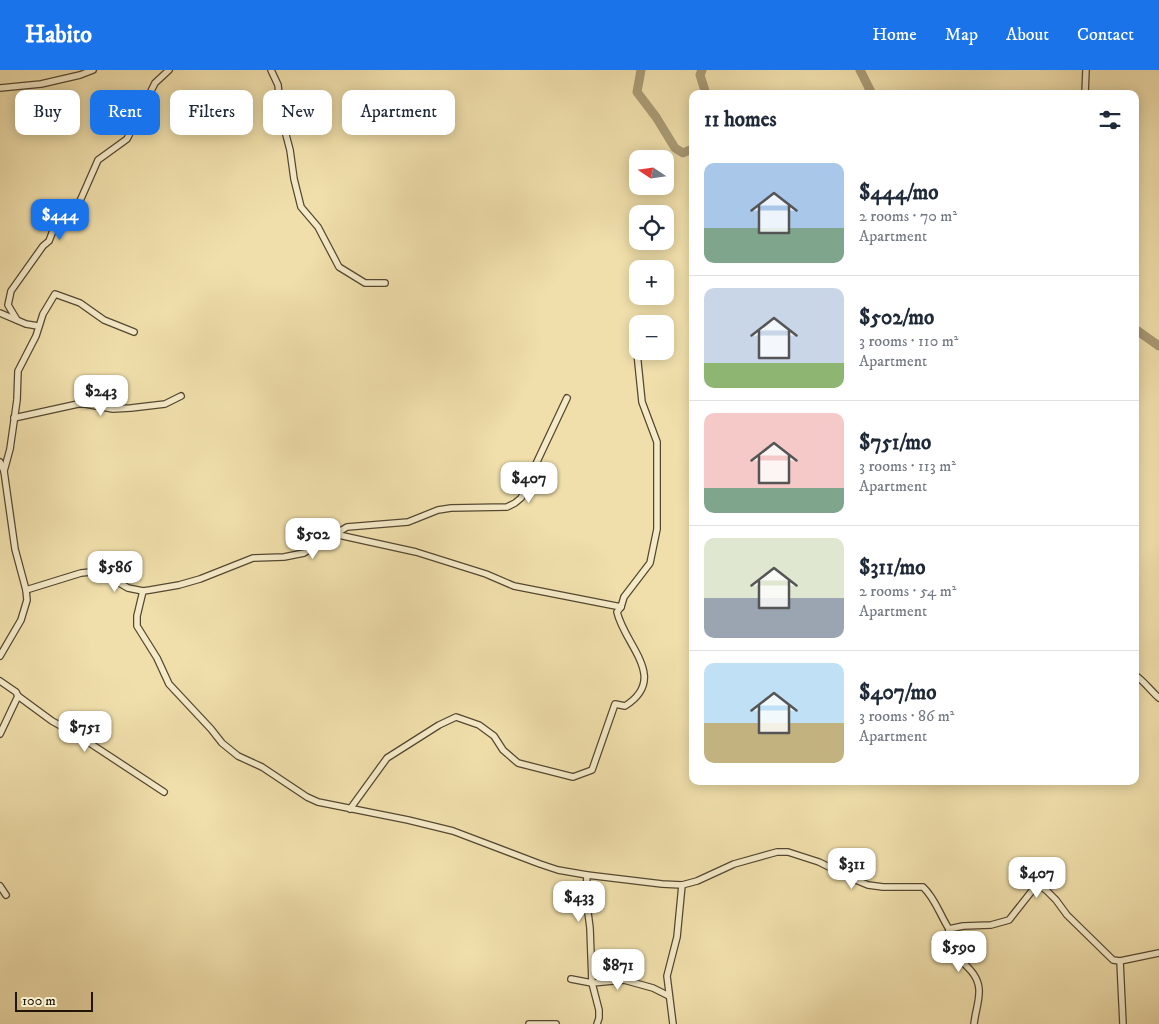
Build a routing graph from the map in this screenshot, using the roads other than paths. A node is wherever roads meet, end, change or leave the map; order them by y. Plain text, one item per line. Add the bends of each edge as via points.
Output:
1 (93, 70) edge
2 (169, 70) edge
3 (271, 70) edge
4 (1086, 70) edge
5 (0, 88) edge
6 (1085, 90) edge
7 (385, 283) dead end
8 (0, 313) edge
9 (17, 320) junction
10 (38, 326) junction
11 (134, 332) dead end
12 (638, 360) edge
13 (181, 396) dead end
14 (567, 398) dead end
15 (14, 418) junction
16 (0, 462) edge
17 (4, 471) junction
18 (0, 500) edge
19 (7, 500) junction
20 (334, 534) junction
21 (26, 590) junction
22 (143, 591) junction
23 (621, 607) junction
24 (0, 656) edge
25 (1139, 677) edge
26 (0, 681) edge
27 (18, 696) junction
28 (1159, 698) edge
29 (0, 734) edge
30 (164, 792) dead end
31 (350, 809) junction
32 (588, 875) junction
33 (682, 885) junction
34 (0, 886) edge
35 (6, 895) dead end
36 (949, 929) junction
37 (1159, 953) edge
38 (1120, 960) junction
39 (571, 979) dead end
40 (592, 984) junction
41 (669, 996) junction
42 (529, 1024) edge
43 (556, 1024) edge
44 (597, 1024) edge
45 (673, 1024) edge
46 (974, 1024) edge
47 (1123, 1024) edge

1 - 5 street via 41,84
2 - 9 street via 155,83 127,139 98,160 80,201 54,228 49,241 11,291 8,305
3 - 7 street via 278,85 281,116 301,207 318,227 339,267 365,283
4 - 6 street
8 - 9 street
9 - 10 street
10 - 11 street via 52,298 58,294 80,303 113,325
10 - 15 street via 18,371
12 - 23 street via 642,402 657,442 657,529 650,563 624,597
13 - 15 street via 165,404 114,408 78,404
14 - 20 street via 528,486 515,503 507,507 438,510 408,522 347,527
15 - 17 street
16 - 17 street
17 - 19 street
18 - 19 street
19 - 21 street
20 - 22 street via 304,553 253,558 180,585
20 - 23 street via 416,552 514,586
21 - 22 street via 91,572 104,574 128,588
21 - 24 street via 26,607 21,620
22 - 31 street via 139,630 169,684 222,743 307,797
23 - 31 street via 618,617 638,654 645,685 632,702 625,706 615,704 592,770 573,777 518,763 503,750 494,736 479,725 456,717 387,758
25 - 28 street
26 - 27 street
27 - 29 street
27 - 30 street
31 - 32 street via 453,831 549,867
32 - 33 street
32 - 40 street via 586,897
33 - 36 street via 734,864 788,852 819,862 868,885 923,887
33 - 41 street via 677,937 668,976
34 - 35 street
36 - 38 street via 1009,920 1029,893 1035,887 1042,887 1113,960
36 - 46 street via 949,944 975,976 979,988
37 - 38 street
38 - 47 street
39 - 40 street
40 - 41 street via 624,980
40 - 44 street via 599,1010
41 - 45 street
42 - 43 street

